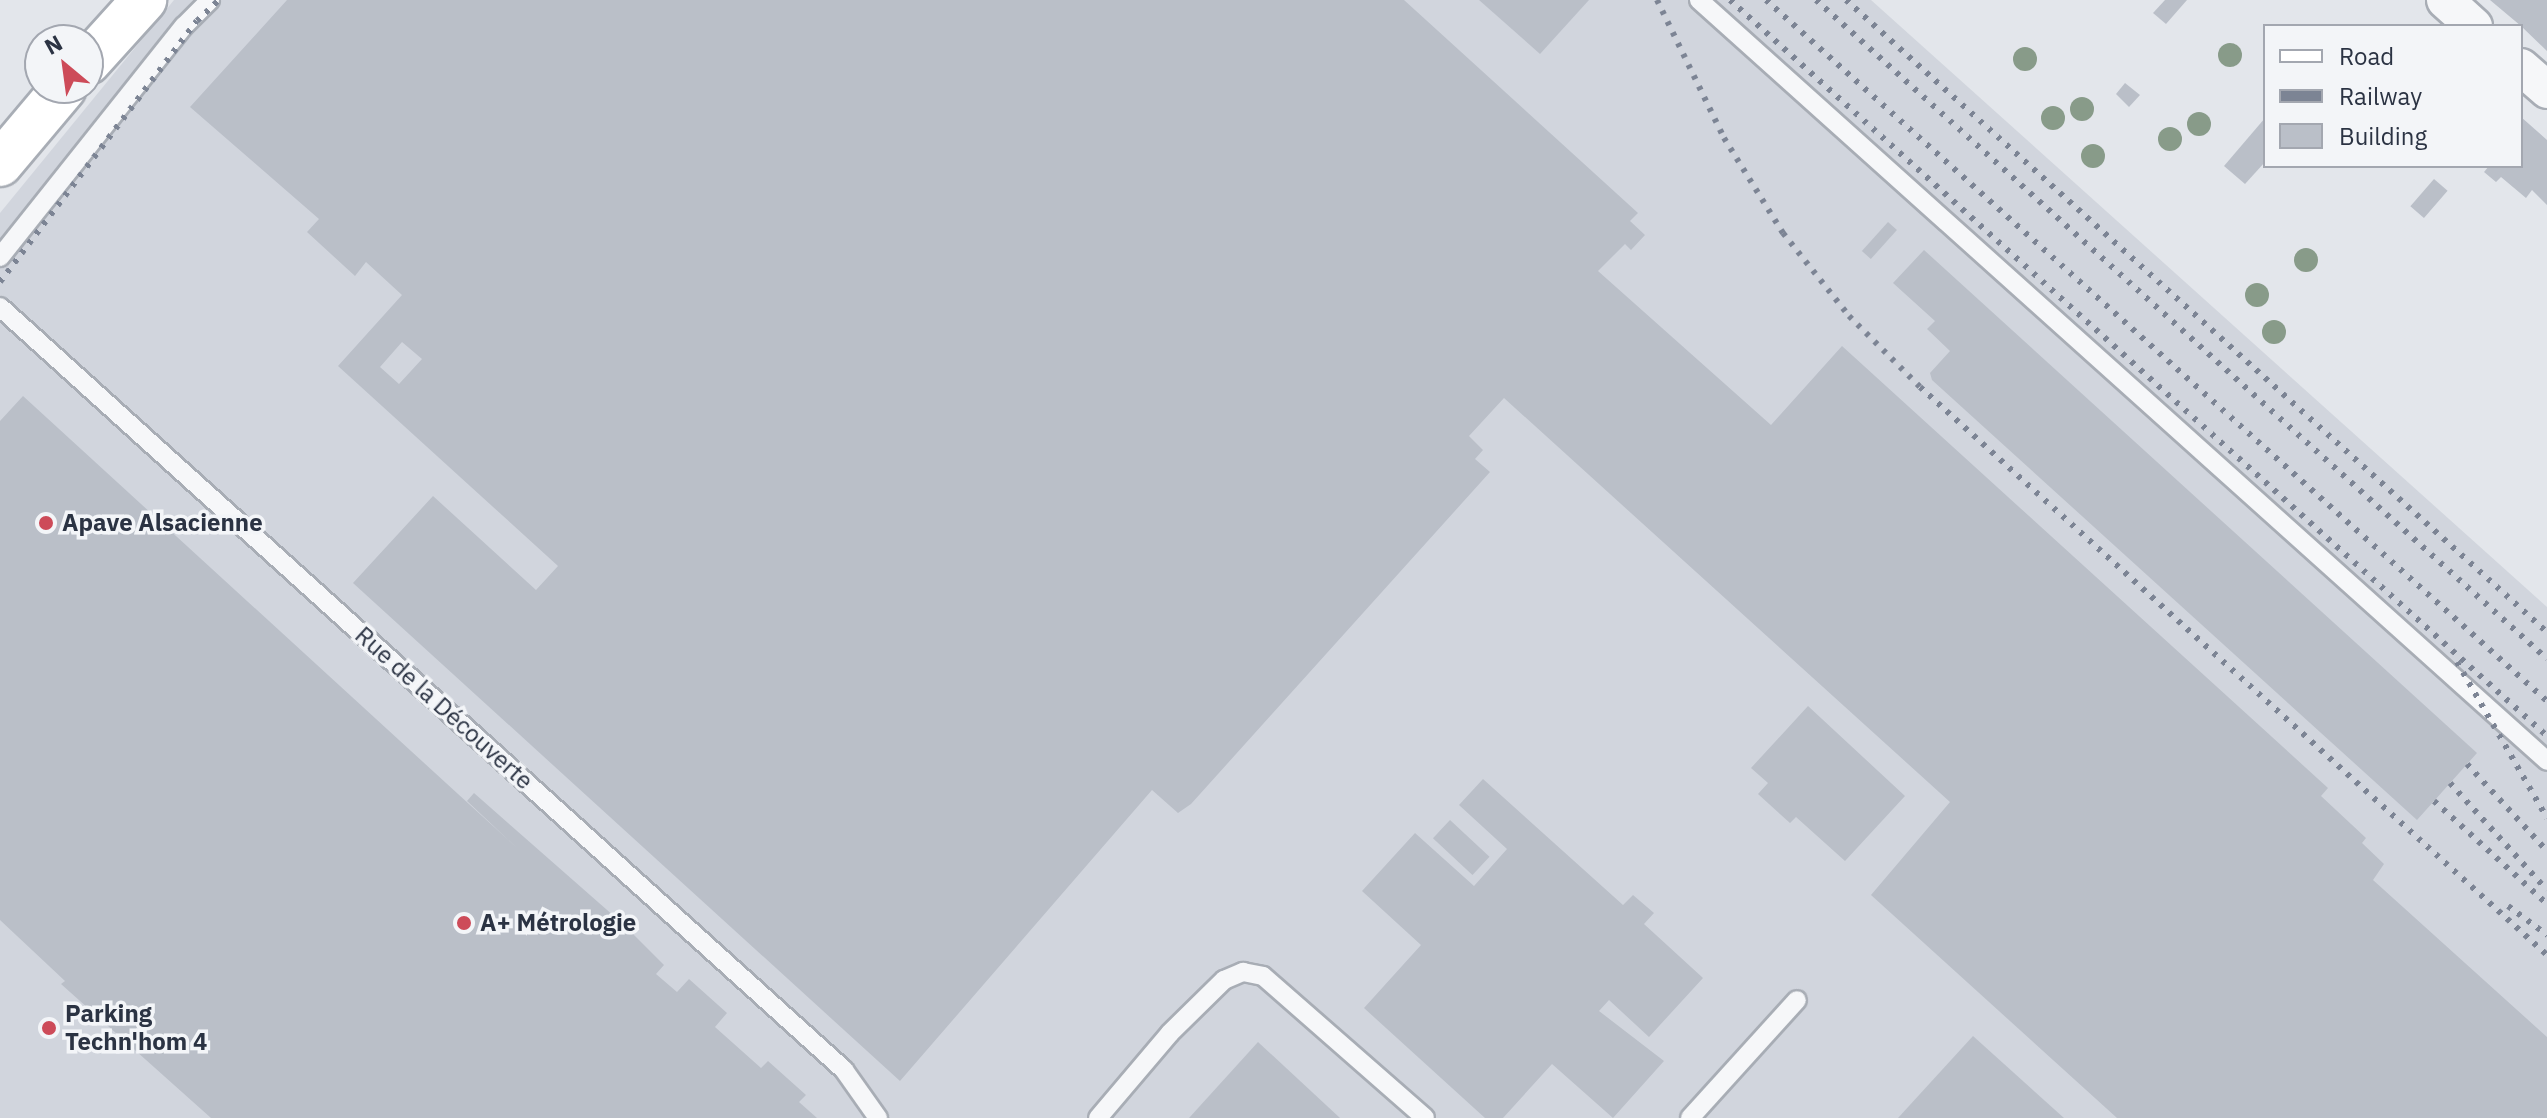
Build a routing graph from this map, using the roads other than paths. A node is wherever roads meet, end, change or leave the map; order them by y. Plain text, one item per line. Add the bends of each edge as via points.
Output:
1 (144, 0) edge
2 (210, 0) edge
3 (1699, 0) edge
4 (2445, 0) edge
5 (2472, 24) edge
6 (104, 44) edge
7 (2523, 69) edge
8 (2547, 90) edge
9 (51, 104) edge
10 (0, 164) edge
11 (0, 257) edge
12 (0, 307) edge
13 (2547, 761) edge
14 (1797, 1000) dead end
15 (878, 1118) edge
16 (1098, 1118) edge
17 (1425, 1118) edge
18 (1690, 1118) edge

1 - 6 main road
2 - 11 lane
3 - 13 lane
4 - 5 street
7 - 8 street
9 - 10 main road
12 - 15 lane, Rue de la Découverte via 844,1070
14 - 18 lane
16 - 17 lane via 1170,1033 1224,980 1243,972 1263,976

